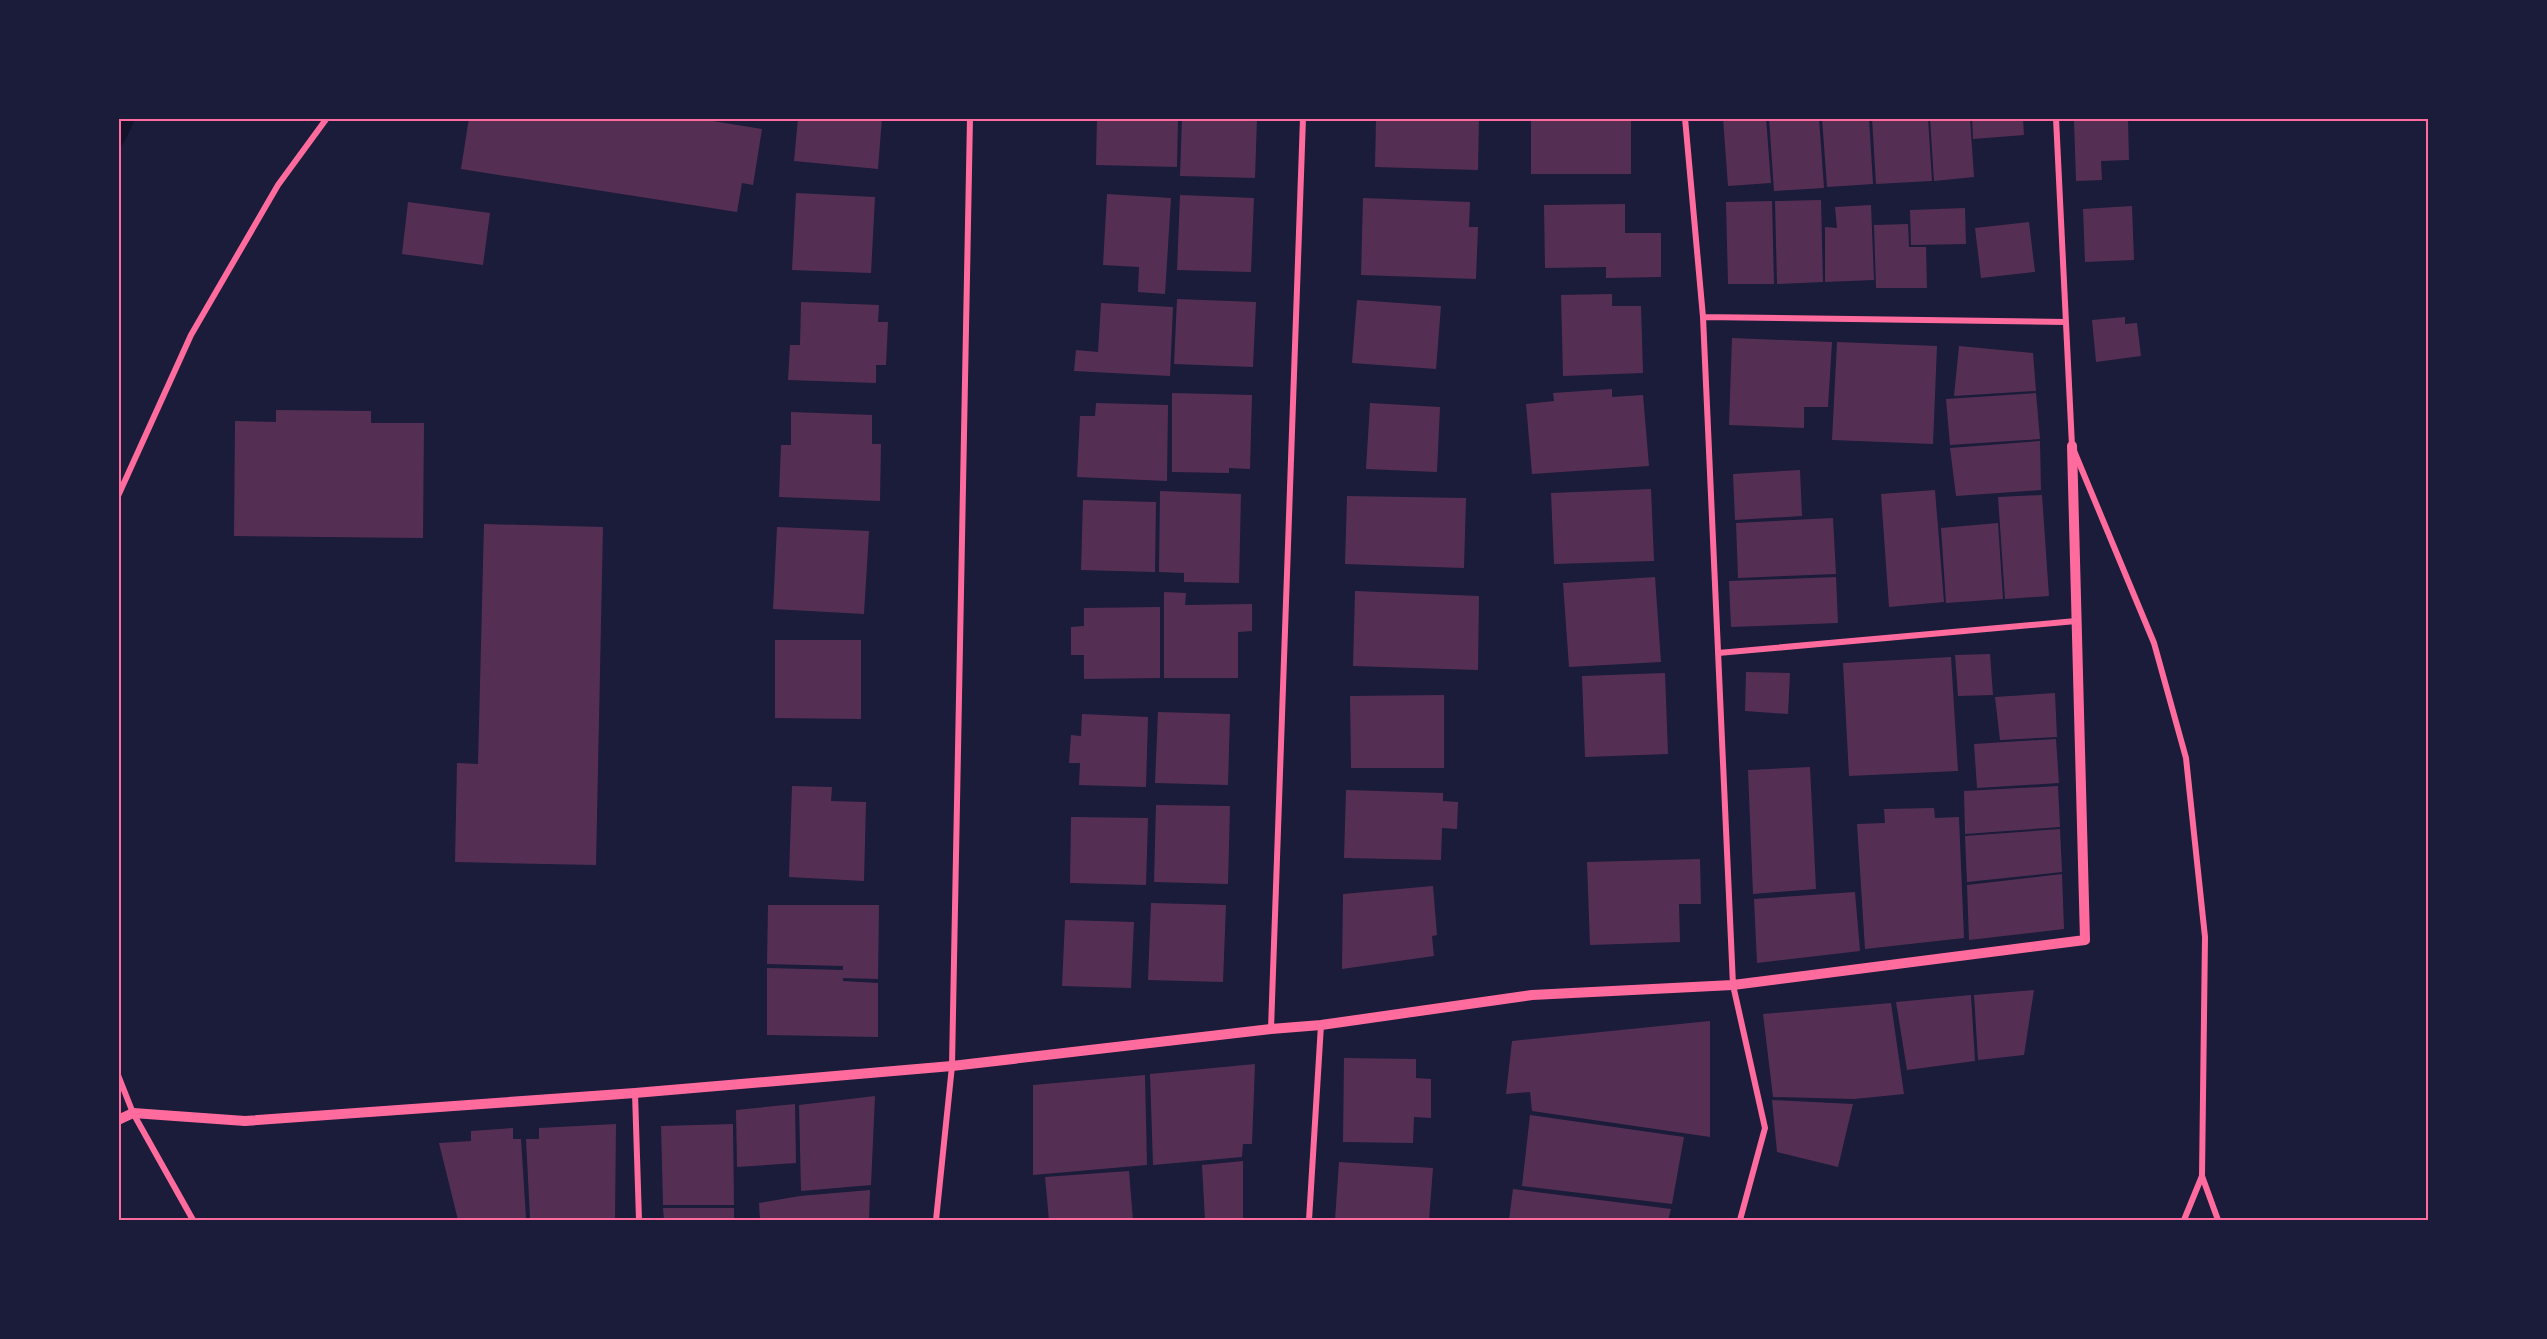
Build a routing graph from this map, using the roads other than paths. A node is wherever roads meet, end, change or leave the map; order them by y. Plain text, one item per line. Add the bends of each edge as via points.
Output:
1 (327, 118) edge
2 (970, 118) edge
3 (1303, 118) edge
4 (1685, 118) edge
5 (2056, 118) edge
6 (1703, 317) junction
7 (2065, 322) junction
8 (2072, 446) junction
9 (118, 496) edge
10 (2076, 621) junction
11 (1719, 653) junction
12 (1733, 985) junction
13 (1321, 1025) junction
14 (1271, 1029) junction
15 (952, 1066) junction
16 (118, 1076) edge
17 (635, 1093) junction
18 (133, 1113) junction
19 (118, 1120) edge
20 (2202, 1176) junction
21 (193, 1221) edge
22 (639, 1221) edge
23 (936, 1221) edge
24 (1309, 1221) edge
25 (1740, 1221) edge
26 (2184, 1221) edge
27 (2218, 1221) edge

1 - 9 street via 278,185 191,335
2 - 15 street
3 - 14 street
4 - 6 street
5 - 7 street
6 - 7 street
6 - 11 street
7 - 8 street
8 - 10 street
8 - 20 street via 2154,643 2186,758 2205,937
10 - 11 street
10 - 12 street via 2085,940
11 - 12 street
12 - 13 street via 1532,994
12 - 25 street via 1765,1128
13 - 14 street
13 - 24 street
14 - 15 street
15 - 17 street
15 - 23 street
16 - 18 street
17 - 18 street via 245,1121
17 - 22 street
18 - 19 street
18 - 21 street
20 - 26 street
20 - 27 street

